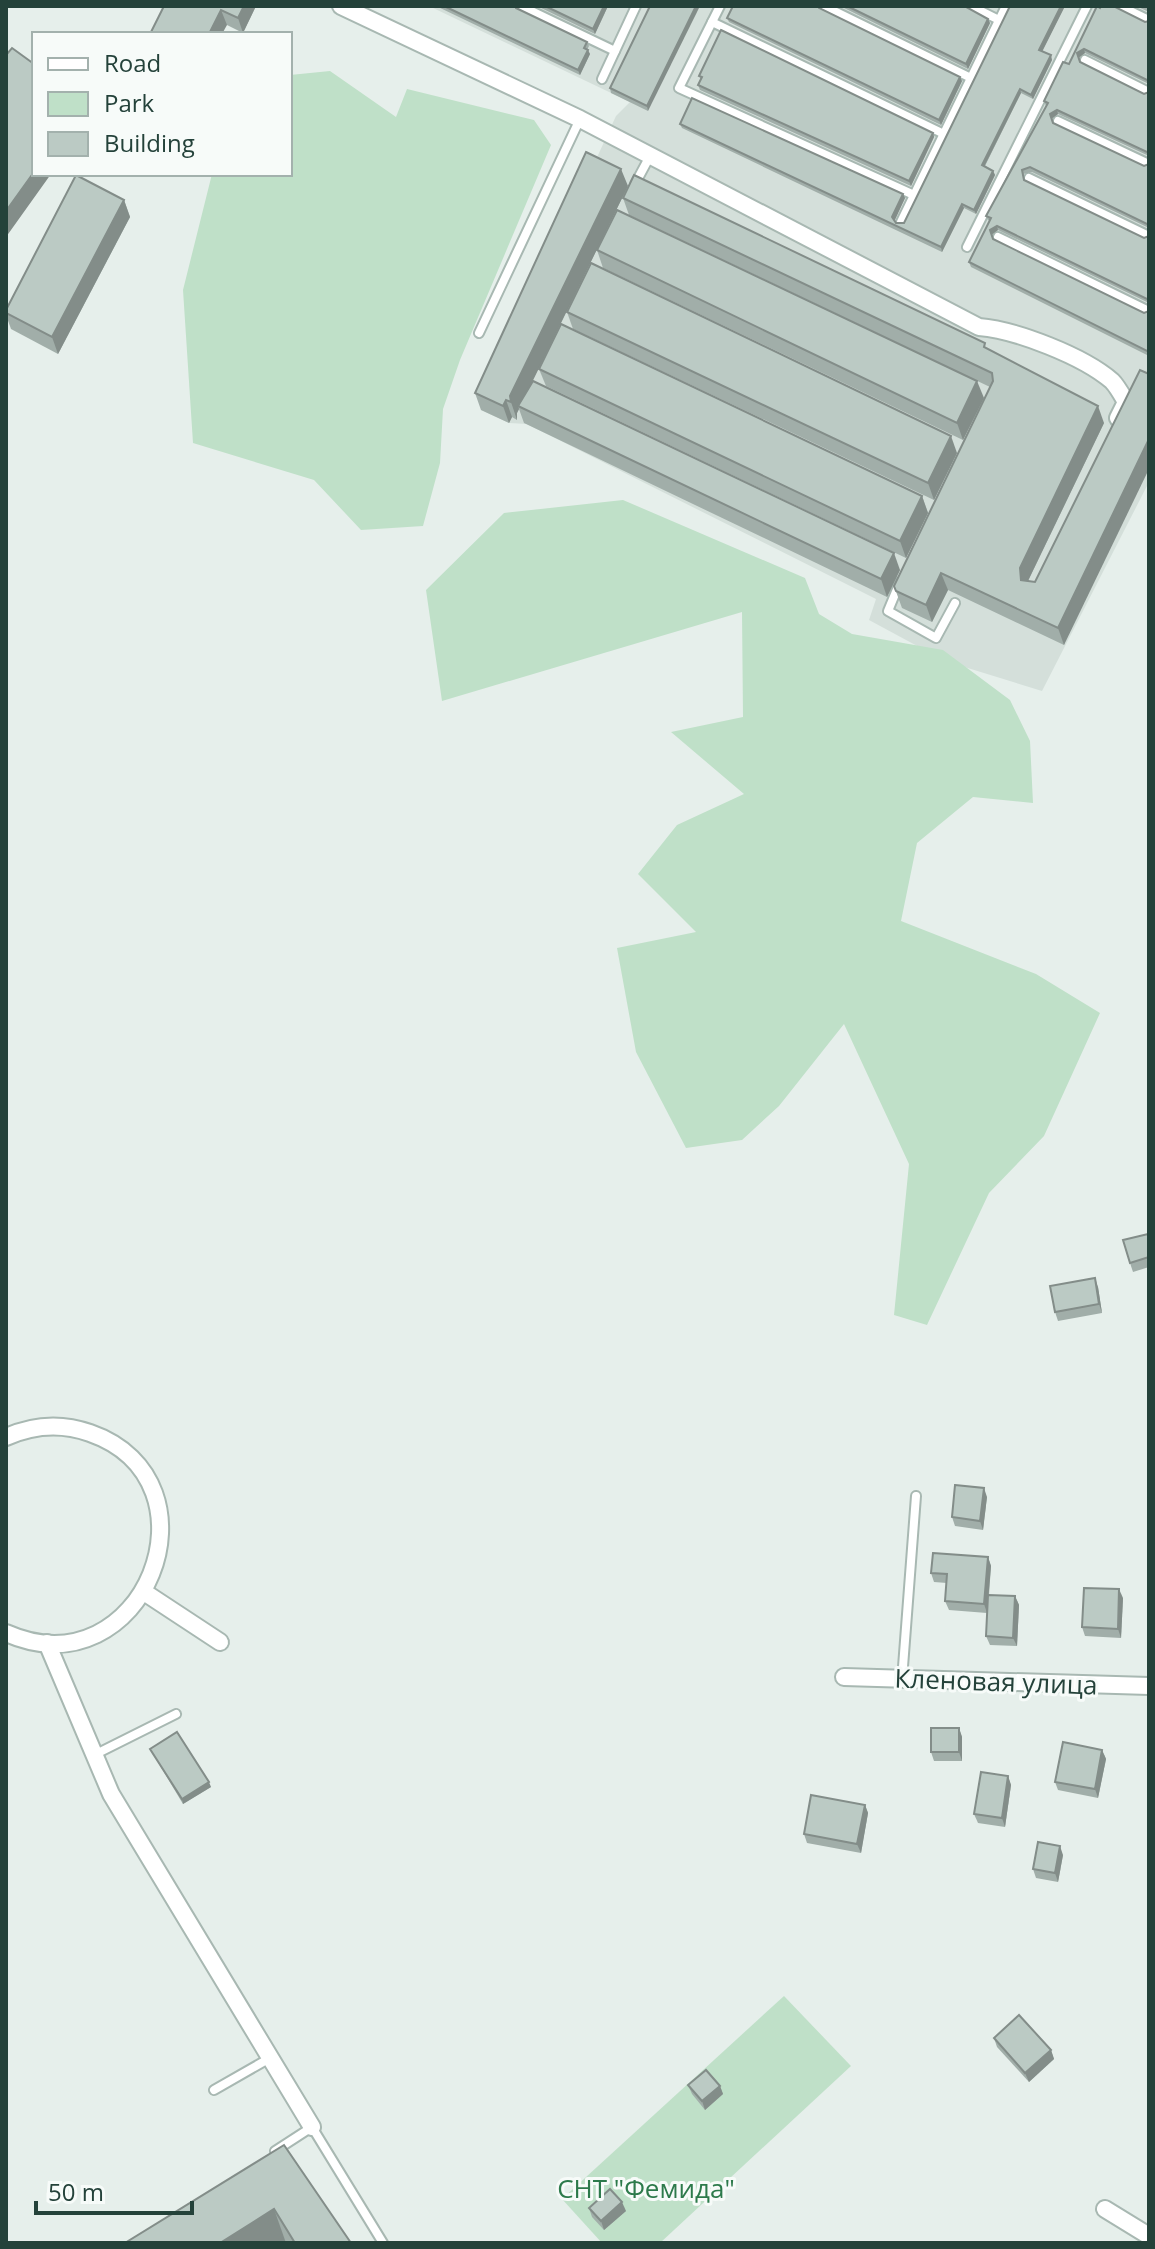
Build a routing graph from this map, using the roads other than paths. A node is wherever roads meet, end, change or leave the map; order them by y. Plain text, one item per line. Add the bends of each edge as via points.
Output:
1 (341, 6) edge
2 (521, 6) edge
3 (636, 6) edge
4 (720, 6) edge
5 (824, 6) edge
6 (971, 6) edge
7 (1006, 6) edge
8 (1087, 6) edge
9 (1120, 6) edge
10 (999, 20) junction
11 (1149, 20) edge
12 (712, 22) junction
13 (615, 51) junction
14 (1085, 60) dead end
15 (971, 78) junction
16 (602, 79) dead end
17 (1149, 92) edge
18 (580, 119) junction
19 (1058, 121) edge
20 (944, 134) junction
21 (650, 156) junction
22 (1149, 164) edge
23 (1029, 178) edge
24 (630, 193) edge
25 (914, 195) junction
26 (901, 222) edge
27 (1149, 236) edge
28 (998, 237) edge
29 (967, 247) dead end
30 (1149, 311) edge
31 (479, 333) dead end
32 (1113, 429) edge
33 (907, 566) edge
34 (955, 603) edge
35 (6, 1437) edge
36 (916, 1496) dead end
37 (144, 1592) junction
38 (6, 1633) edge
39 (220, 1642) dead end
40 (47, 1643) junction
41 (844, 1677) dead end
42 (902, 1681) junction
43 (1149, 1686) edge
44 (176, 1714) dead end
45 (94, 1755) junction
46 (270, 2058) junction
47 (214, 2090) dead end
48 (312, 2127) junction
49 (264, 2158) edge
50 (1105, 2209) dead end
51 (1149, 2236) edge
52 (383, 2243) edge

1 - 18 street
2 - 13 lane
3 - 13 lane
4 - 12 lane
5 - 15 lane
6 - 10 lane
7 - 10 lane
8 - 29 lane
9 - 11 lane
10 - 15 lane
12 - 20 lane
12 - 25 lane via 679,88
13 - 16 lane
14 - 17 lane
15 - 20 lane
18 - 21 street
18 - 31 lane
19 - 22 lane
20 - 25 lane
21 - 24 lane
21 - 32 street via 979,327 1029,339 1112,381 1126,402
23 - 27 lane
25 - 26 lane
28 - 30 lane
33 - 34 lane via 888,611 936,638
35 - 37 street via 38,1427 79,1429 107,1441 131,1460 153,1494 161,1534
36 - 42 lane
37 - 39 street
37 - 40 street via 103,1631
38 - 40 street
40 - 45 street
41 - 42 street, Кленовая улица
42 - 43 street, Кленовая улица
44 - 45 lane
45 - 46 street via 111,1794
46 - 47 lane
46 - 48 street
48 - 49 lane
48 - 52 lane
50 - 51 street

